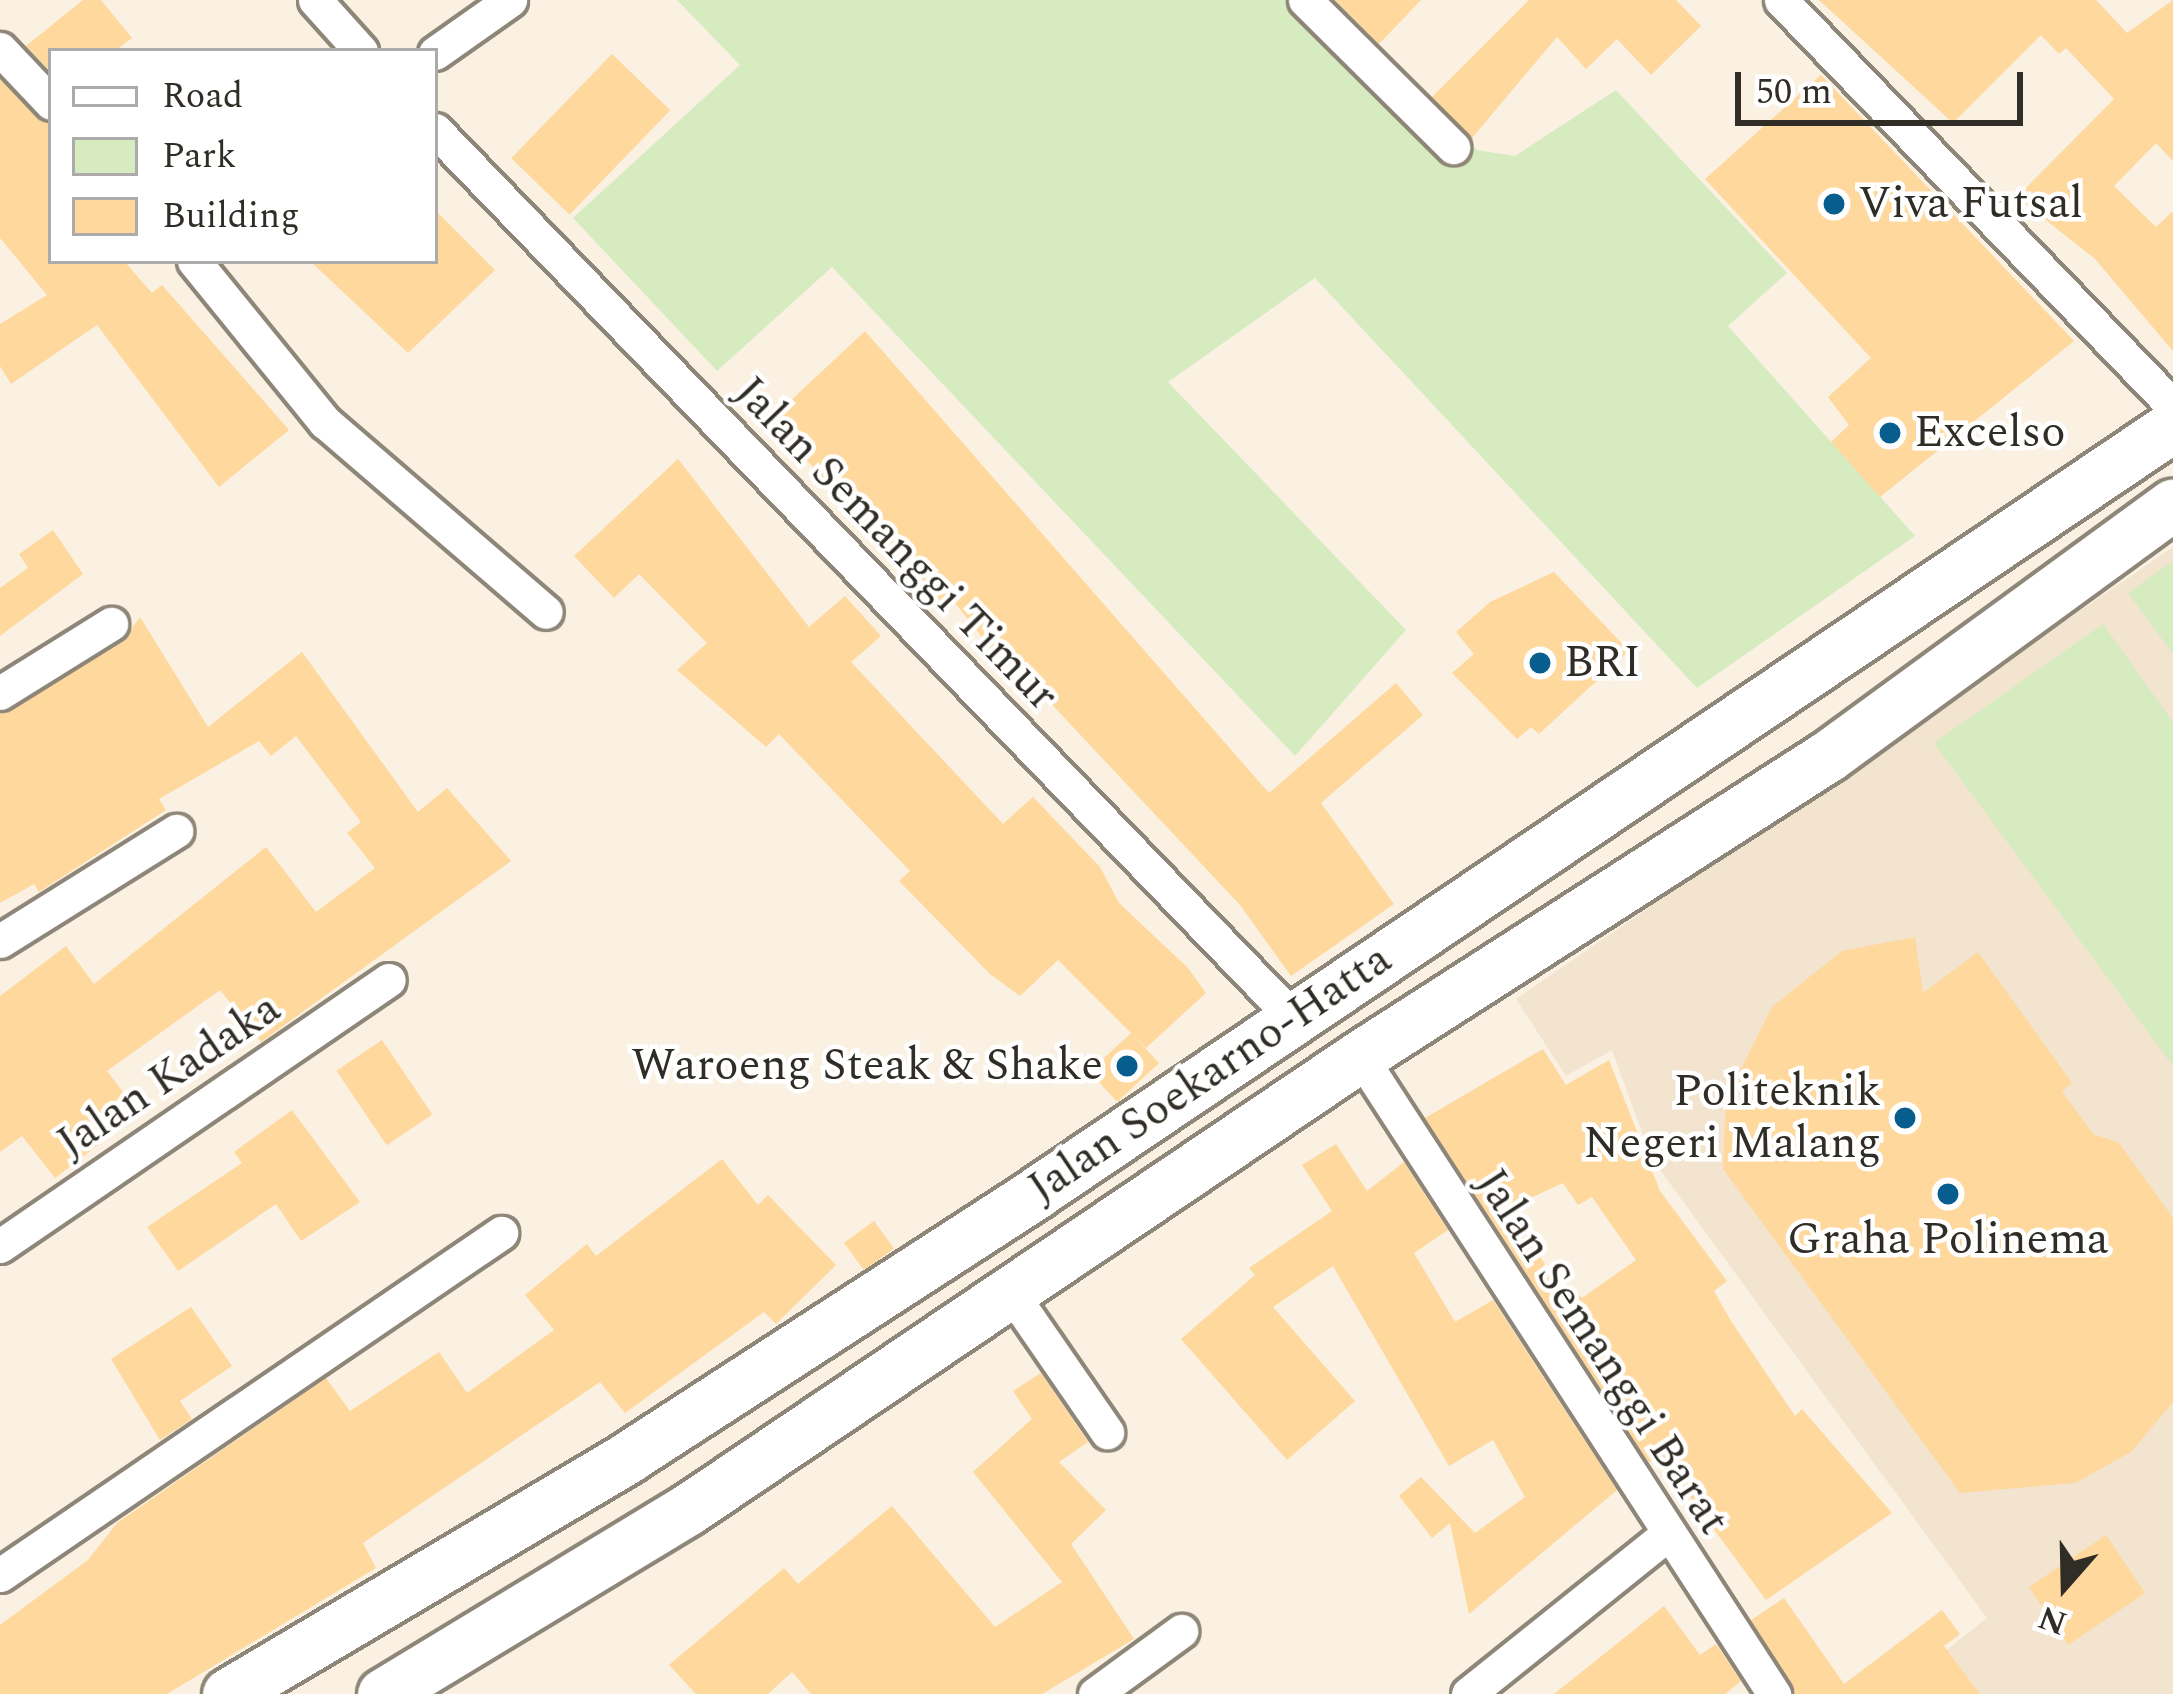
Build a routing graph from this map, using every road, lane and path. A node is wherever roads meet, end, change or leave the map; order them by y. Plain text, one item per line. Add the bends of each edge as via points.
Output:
1 (315, 0) edge
2 (510, 0) edge
3 (1305, 0) edge
4 (1781, 0) edge
5 (358, 48) edge
6 (0, 49) edge
7 (438, 50) edge
8 (48, 100) edge
9 (438, 133) edge
10 (1453, 147) dead end
11 (196, 264) edge
12 (2173, 406) edge
13 (2173, 426) edge
14 (2173, 504) edge
15 (546, 612) dead end
16 (111, 624) dead end
17 (0, 693) edge
18 (1769, 700) junction
19 (1814, 764) junction
20 (176, 831) dead end
21 (0, 941) edge
22 (389, 980) dead end
23 (1294, 1019) junction
24 (1360, 1056) junction
25 (1037, 1192) junction
26 (501, 1234) dead end
27 (1080, 1243) junction
28 (0, 1246) edge
29 (1009, 1290) junction
30 (1107, 1432) dead end
31 (1668, 1534) junction
32 (0, 1575) edge
33 (1181, 1631) dead end
34 (228, 1694) edge
35 (382, 1694) edge
36 (1095, 1694) edge
37 (1468, 1694) edge
38 (1774, 1694) edge

1 - 5 street
2 - 7 street
3 - 10 street
4 - 12 street
6 - 8 street
9 - 23 street, Jalan Semanggi Timur
11 - 15 street via 325,422
13 - 18 main road, Jalan Soekarno-Hatta
14 - 19 main road, Jalan Soekarno-Hatta
16 - 17 street
18 - 19 main road
18 - 23 main road, Jalan Soekarno-Hatta
19 - 24 main road, Jalan Soekarno-Hatta
20 - 21 street
22 - 28 street, Jalan Kadaka
23 - 25 main road, Jalan Soekarno-Hatta
24 - 27 main road, Jalan Soekarno-Hatta
24 - 31 street, Jalan Semanggi Barat
25 - 27 main road
25 - 34 main road, Jalan Soekarno-Hatta via 628,1457
26 - 32 street
27 - 29 main road, Jalan Soekarno-Hatta
29 - 30 street
29 - 35 main road, Jalan Soekarno-Hatta via 687,1510
31 - 37 street
31 - 38 street, Jalan Semanggi Barat
33 - 36 street

